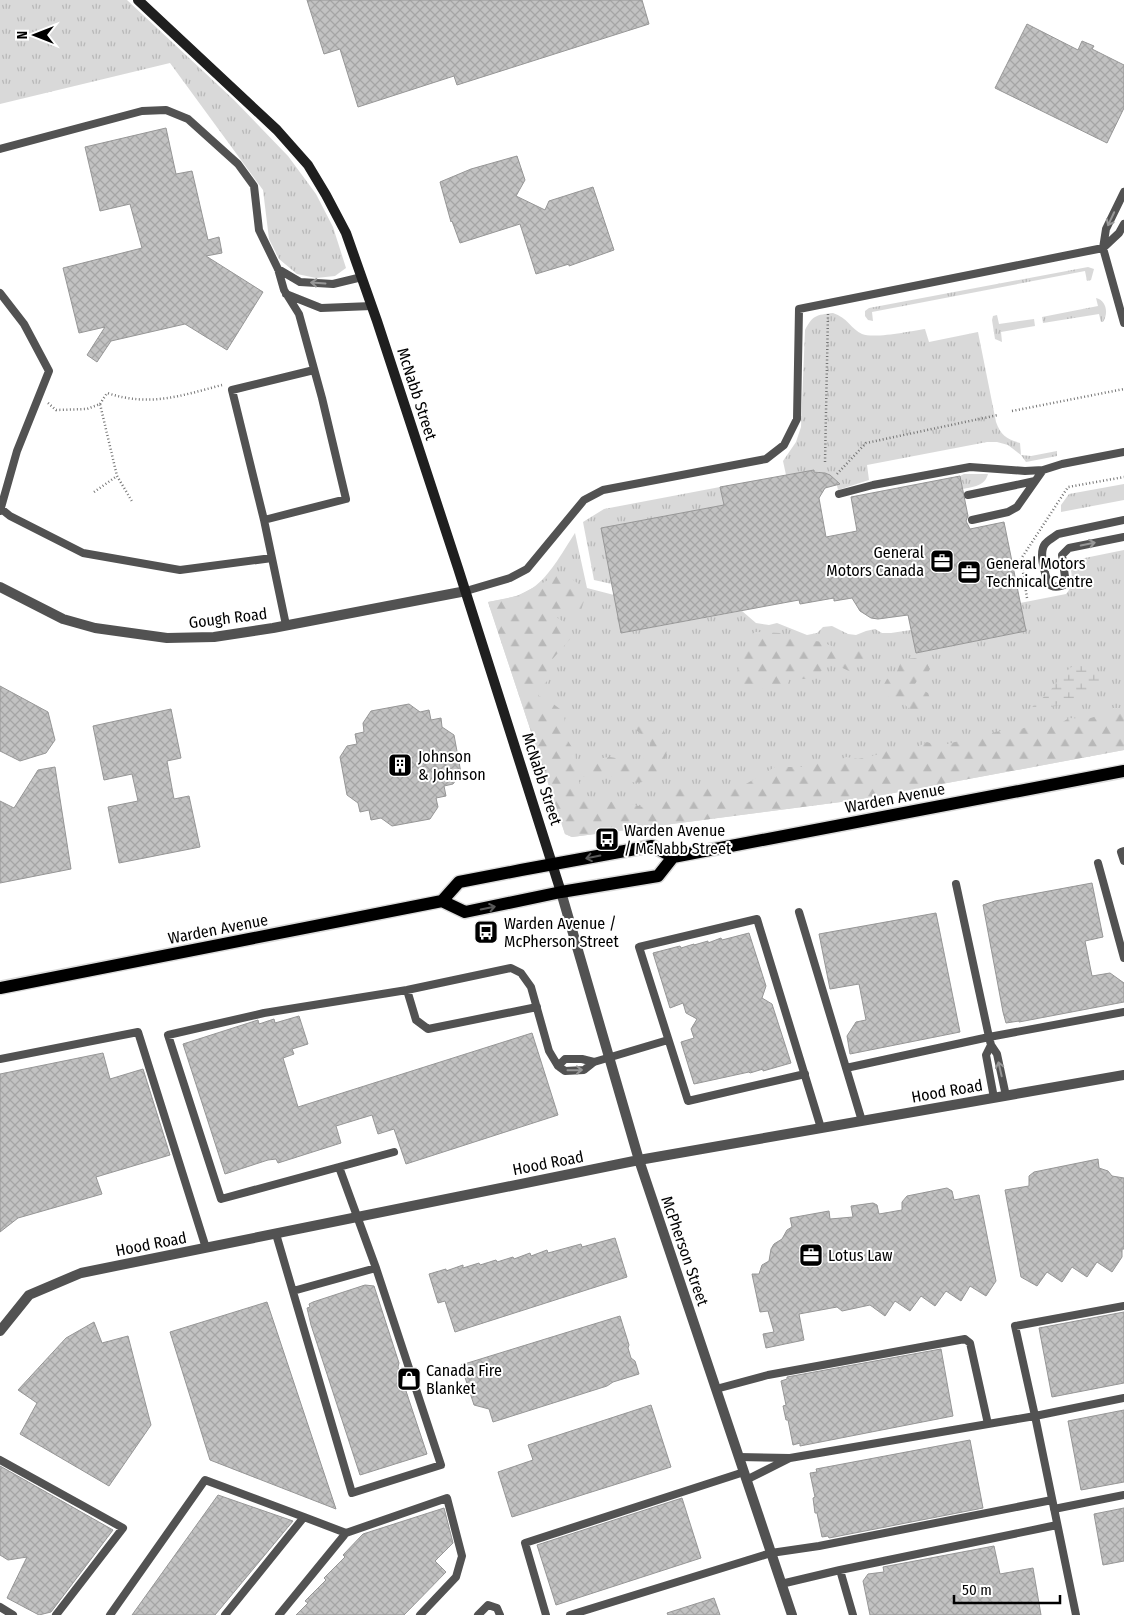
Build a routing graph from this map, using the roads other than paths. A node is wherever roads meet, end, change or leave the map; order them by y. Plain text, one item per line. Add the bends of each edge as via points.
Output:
1 (138, 0) edge
2 (0, 149) edge
3 (1124, 192) edge
4 (1124, 224) edge
5 (1103, 248) junction
6 (278, 269) junction
7 (362, 277) junction
8 (0, 293) edge
9 (286, 294) junction
10 (372, 306) junction
11 (1124, 323) edge
12 (314, 370) junction
13 (1124, 452) edge
14 (1044, 470) junction
15 (1035, 481) junction
16 (839, 494) dead end
17 (968, 495) dead end
18 (0, 509) edge
19 (264, 520) junction
20 (972, 520) dead end
21 (1124, 520) edge
22 (1124, 537) edge
23 (272, 558) junction
24 (0, 587) edge
25 (466, 591) junction
26 (286, 625) junction
27 (1124, 771) edge
28 (1124, 851) edge
29 (673, 857) junction
30 (1124, 861) edge
31 (1098, 863) dead end
32 (554, 865) junction
33 (956, 884) dead end
34 (561, 892) junction
35 (442, 901) junction
36 (799, 912) dead end
37 (1124, 958) edge
38 (0, 988) edge
39 (407, 990) junction
40 (537, 1007) junction
41 (1124, 1012) edge
42 (668, 1040) junction
43 (990, 1041) junction
44 (609, 1058) junction
45 (0, 1059) edge
46 (846, 1068) junction
47 (805, 1074) junction
48 (1124, 1076) edge
49 (1006, 1096) junction
50 (994, 1098) junction
51 (862, 1121) junction
52 (821, 1128) junction
53 (394, 1152) dead end
54 (639, 1160) junction
55 (339, 1168) junction
56 (357, 1217) junction
57 (276, 1234) junction
58 (206, 1248) junction
59 (376, 1268) junction
60 (293, 1291) junction
61 (1124, 1306) edge
62 (0, 1331) edge
63 (716, 1389) junction
64 (1124, 1398) edge
65 (1034, 1416) junction
66 (988, 1424) junction
67 (738, 1457) junction
68 (790, 1458) junction
69 (0, 1460) edge
70 (745, 1476) junction
71 (1124, 1495) edge
72 (1052, 1500) junction
73 (1054, 1509) junction
74 (304, 1518) junction
75 (1057, 1525) junction
76 (346, 1533) junction
77 (771, 1553) junction
78 (840, 1570) junction
79 (781, 1584) junction
80 (0, 1607) edge
81 (13, 1615) edge
82 (56, 1615) edge
83 (110, 1615) edge
84 (225, 1615) edge
85 (278, 1615) edge
86 (420, 1615) edge
87 (478, 1615) edge
88 (500, 1615) edge
89 (546, 1615) edge
90 (570, 1615) edge
91 (792, 1615) edge
92 (854, 1615) edge
93 (1076, 1615) edge

1 - 7 street, McNabb Street via 277,130 308,165 346,233
2 - 6 lane via 142,112 166,110 188,119 238,164 254,186 259,230
3 -> 5 lane via 1106,229
4 - 5 lane
5 - 11 lane
5 - 25 lane via 799,309 797,419 784,445 766,460 603,490 584,500 527,569 510,578
7 -> 6 lane via 334,284 300,282
6 - 9 lane
7 - 10 street, McNabb Street
8 - 18 lane via 24,324 49,371 17,451
9 - 10 lane via 321,308
9 - 12 lane via 298,314
10 - 25 street, McNabb Street
12 - 19 lane via 346,499
12 - 19 lane via 232,390
13 - 14 lane
14 - 15 lane
14 - 16 lane via 970,467
15 - 17 lane
15 - 20 lane via 1016,507 1008,512
18 - 23 lane via 83,554 180,570
19 - 23 lane
21 -> 22 lane via 1058,534 1051,539 1042,552 1048,583 1055,587 1066,584 1062,555 1068,548
23 - 26 lane
24 - 26 street, Gough Road via 63,619 95,628 143,635 214,637
25 - 26 street, Gough Road
25 - 32 street, McNabb Street
27 - 29 main road, Warden Avenue
28 - 30 lane via 1121,852
29 -> 32 main road via 652,846
29 - 34 main road via 658,876
31 - 37 lane
32 - 34 street, McNabb Street
32 - 35 main road via 459,882
33 - 43 lane
35 -> 34 main road via 465,912
34 - 44 street, McPherson Street
35 - 38 main road, Warden Avenue
36 - 46 lane
39 - 40 lane via 511,968 521,973 531,987
39 - 40 lane via 416,1020 428,1029
39 - 55 lane via 264,1013 168,1035 221,1200
40 - 44 lane via 549,1051 558,1066 565,1059 594,1062
41 - 43 lane
42 - 44 lane
42 - 47 lane via 688,1101
42 - 47 lane via 639,947 757,919
43 - 46 lane
49 -> 43 lane via 997,1054
43 - 50 lane via 986,1056
44 - 54 street, McPherson Street
45 - 58 lane via 138,1032
46 - 51 lane
47 - 52 lane
48 - 49 street, Hood Road
49 - 50 street, Hood Road
50 - 51 street, Hood Road
51 - 52 street, Hood Road
52 - 54 street, Hood Road
53 - 55 lane
54 - 56 street, Hood Road
54 - 63 street, McPherson Street
55 - 56 lane
56 - 57 street, Hood Road
56 - 59 lane
57 - 58 street, Hood Road
57 - 60 lane
58 - 62 street, Hood Road via 81,1274 29,1295
59 - 60 lane
59 - 60 lane via 441,1465 352,1492
61 - 65 lane via 1015,1326
63 - 66 lane via 768,1375 965,1339 970,1343
63 - 67 street, McPherson Street
64 - 65 lane
65 - 66 lane
65 - 72 lane
66 - 68 lane
67 - 68 lane
67 - 70 street, McPherson Street
68 - 70 lane
69 - 82 lane via 123,1528
70 - 77 street, McPherson Street
70 - 89 lane via 524,1543
71 - 73 lane
72 - 73 lane
72 - 77 lane
73 - 75 lane
74 - 76 lane
74 - 83 lane via 205,1480
74 - 84 lane
75 - 78 lane
75 - 93 lane
76 - 85 lane
76 - 86 lane via 447,1498 462,1556 456,1577
77 - 79 street, McPherson Street
77 - 90 lane
78 - 79 lane
78 - 92 lane
79 - 91 street, McPherson Street
80 - 81 lane
87 - 88 lane via 488,1605 497,1608

